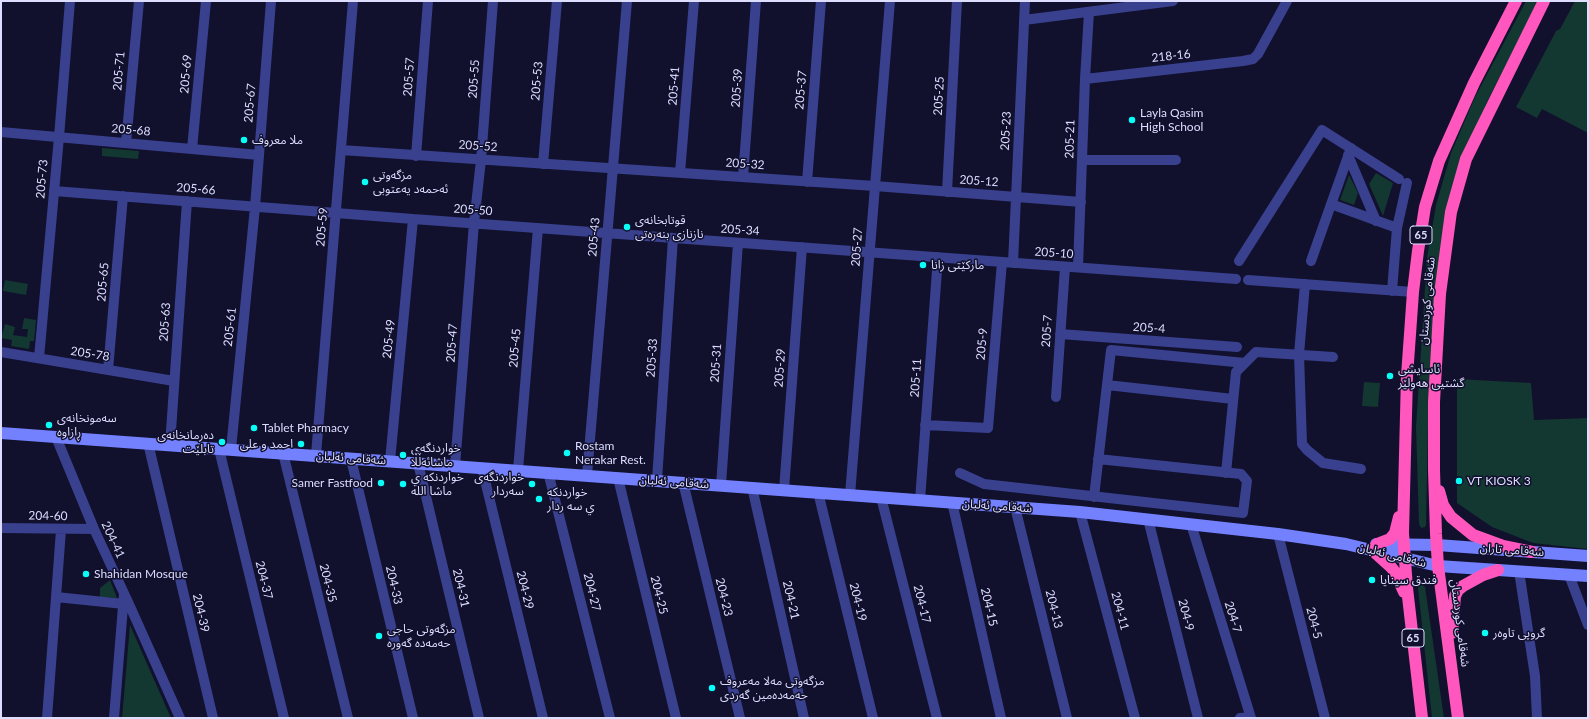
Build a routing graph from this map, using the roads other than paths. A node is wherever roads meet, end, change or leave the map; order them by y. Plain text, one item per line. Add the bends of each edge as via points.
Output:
1 (70, 1) edge
2 (138, 1) edge
3 (206, 1) edge
4 (271, 1) edge
5 (353, 1) edge
6 (428, 1) edge
7 (493, 1) edge
8 (557, 1) edge
9 (627, 1) edge
10 (694, 1) edge
11 (756, 1) edge
12 (821, 1) edge
13 (890, 1) edge
14 (957, 1) edge
15 (1025, 1) edge
16 (1173, 1) edge
17 (1287, 1) edge
18 (1516, 1) edge
19 (1544, 1) edge
20 (1122, 4) edge
21 (1089, 12) junction
22 (1024, 20) junction
23 (1085, 79) junction
24 (1, 132) edge
25 (59, 137) junction
26 (126, 143) junction
27 (192, 149) junction
28 (341, 150) junction
29 (1350, 152) junction
30 (259, 155) junction
31 (416, 156) junction
32 (481, 160) junction
33 (1083, 160) junction
34 (1176, 160) dead end
35 (543, 164) junction
36 (613, 168) junction
37 (680, 173) junction
38 (743, 177) junction
39 (807, 182) junction
40 (875, 186) junction
41 (54, 191) junction
42 (947, 192) junction
43 (123, 196) junction
44 (1016, 197) junction
45 (187, 201) junction
46 (1081, 202) junction
47 (1331, 204) junction
48 (255, 207) junction
49 (336, 213) junction
50 (414, 219) junction
51 (1376, 220) junction
52 (474, 223) junction
53 (538, 228) junction
54 (1397, 228) junction
55 (607, 233) junction
56 (673, 238) junction
57 (738, 243) junction
58 (802, 247) junction
59 (870, 252) junction
60 (938, 257) junction
61 (1239, 261) dead end
62 (1311, 261) dead end
63 (1002, 262) junction
64 (1013, 263) junction
65 (1065, 267) junction
66 (1078, 268) junction
67 (1236, 279) dead end
68 (1248, 280) dead end
69 (1305, 284) junction
70 (1392, 291) junction
71 (1413, 292) junction
72 (1060, 334) junction
73 (1237, 346) dead end
74 (1, 352) edge
75 (1299, 354) junction
76 (1333, 357) dead end
77 (39, 358) junction
78 (1245, 363) junction
79 (108, 370) junction
80 (174, 381) junction
81 (1107, 385) junction
82 (1056, 397) dead end
83 (1233, 399) junction
84 (925, 425) junction
85 (1, 433) edge
86 (56, 437) junction
87 (148, 444) junction
88 (170, 445) junction
89 (225, 449) junction
90 (283, 453) junction
91 (316, 455) junction
92 (350, 459) junction
93 (1098, 460) junction
94 (390, 461) junction
95 (418, 463) junction
96 (455, 466) junction
97 (482, 468) junction
98 (1361, 469) dead end
99 (518, 470) junction
100 (1434, 470) junction
101 (548, 472) junction
102 (960, 473) dead end
103 (1226, 473) junction
104 (587, 475) junction
105 (618, 478) junction
106 (657, 480) junction
107 (683, 482) junction
108 (721, 485) junction
109 (752, 488) junction
110 (1404, 488) junction
111 (784, 490) junction
112 (818, 492) junction
113 (850, 495) junction
114 (881, 497) junction
115 (1094, 497) junction
116 (920, 500) junction
117 (952, 502) junction
118 (1015, 507) junction
119 (1080, 512) junction
120 (1148, 519) junction
121 (1191, 524) junction
122 (1, 528) edge
123 (94, 529) junction
124 (61, 530) junction
125 (1278, 534) junction
126 (1404, 545) junction
127 (1437, 545) junction
128 (1374, 547) junction
129 (1532, 552) junction
130 (1588, 556) edge
131 (1405, 559) junction
132 (1438, 566) junction
133 (1498, 570) junction
134 (1519, 571) junction
135 (1570, 574) junction
136 (1588, 576) edge
137 (56, 597) junction
138 (124, 599) junction
139 (1411, 618) junction
140 (1588, 625) edge
141 (1450, 654) junction
142 (1251, 717) edge
143 (48, 718) edge
144 (114, 718) edge
145 (180, 718) edge
146 (213, 718) edge
147 (284, 718) edge
148 (348, 718) edge
149 (413, 718) edge
150 (479, 718) edge
151 (543, 718) edge
152 (610, 718) edge
153 (676, 718) edge
154 (740, 718) edge
155 (804, 718) edge
156 (873, 718) edge
157 (937, 718) edge
158 (1001, 718) edge
159 (1067, 718) edge
160 (1136, 718) edge
161 (1198, 718) edge
162 (1240, 718) edge
163 (1325, 718) edge
164 (1422, 718) edge
165 (1458, 718) edge
166 (1537, 718) edge

1 - 25 street, 205-73
2 - 26 street, 205-71
3 - 27 street, 205-69
4 - 30 street, 205-67
5 - 28 street, 205-59
6 - 31 street, 205-57
7 - 32 street, 205-55
8 - 35 street, 205-53
9 - 36 street, 205-43
10 - 37 street, 205-41
11 - 38 street, 205-39
12 - 39 street, 205-37
13 - 40 street, 205-27
14 - 42 street, 205-25
15 - 22 street, 205-23
16 - 20 street
17 - 23 street, 218-16 via 1253,59
18 - 71 highway, شەقامی کوردستان / 65 via 1474,83 1439,161 1425,207
19 - 100 highway, شەقامی کوردستان / 65 via 1466,159 1451,212 1440,294 1434,402
20 - 21 street
21 - 22 street
21 - 23 street, 205-21
22 - 44 street, 205-23
23 - 33 street, 205-21
24 - 25 street, 205-68
25 - 26 street, 205-68
25 - 41 street, 205-73
26 - 27 street, 205-68
27 - 30 street, 205-68
28 - 31 street, 205-52
28 - 49 street, 205-59
29 - 47 street
29 - 51 street
29 - 54 street via 1403,181
29 - 61 street via 1322,130
30 - 48 street, 205-67
31 - 32 street, 205-52
32 - 35 street, 205-52
32 - 52 street, 205-55
33 - 34 street
33 - 46 street, 205-21
35 - 36 street, 205-52
36 - 37 street, 205-32
36 - 55 street, 205-43
37 - 38 street, 205-32
38 - 39 street, 205-32
39 - 40 street, 205-32
40 - 42 street, 205-12
40 - 59 street, 205-27
41 - 43 street, 205-66
41 - 77 street, 205-73
42 - 44 street, 205-12
43 - 45 street, 205-66
43 - 79 street, 205-65
44 - 46 street, 205-12
44 - 64 street, 205-23
45 - 48 street, 205-66
45 - 80 street, 205-63
46 - 66 street, 205-21
47 - 51 street
47 - 62 street
48 - 49 street, 205-66
48 - 89 street, 205-61
49 - 50 street, 205-50
49 - 91 street, 205-59
50 - 52 street, 205-50
50 - 94 street, 205-49
51 - 54 street
52 - 53 street, 205-50
52 - 96 street, 205-47
53 - 55 street, 205-50
53 - 99 street, 205-45
54 - 70 street
55 - 56 street, 205-34
55 - 104 street, 205-43
56 - 57 street, 205-34
56 - 106 street, 205-33
57 - 58 street, 205-34
57 - 108 street, 205-31
58 - 59 street, 205-34
58 - 111 street, 205-29
59 - 60 street, 205-10
59 - 113 street, 205-27
60 - 63 street, 205-10
60 - 84 street, 205-11
63 - 64 street, 205-10
63 - 84 street, 205-9 via 988,428
64 - 65 street, 205-10
65 - 66 street, 205-10
65 - 72 street, 205-7
66 - 67 street, 205-10
68 - 69 street
69 - 70 street
69 - 75 street
70 - 71 street
71 - 110 highway, شەقامی کوردستان / 65 via 1407,376
72 - 73 street, 205-4
72 - 82 street, 205-7
74 - 77 street, 205-78
75 - 76 street
75 - 78 street via 1256,352
75 - 98 street via 1302,444 1323,462
77 - 79 street, 205-78
78 - 81 street via 1111,350
78 - 83 street via 1236,372
79 - 80 street, 205-78
80 - 88 street, 205-63
81 - 83 street
81 - 93 street
83 - 103 street
84 - 116 street, 205-11
85 - 86 street, شەقامی ئەلبان
86 - 87 street, شەقامی ئەلبان
86 - 123 street, 204-41
87 - 88 street, شەقامی ئەلبان
87 - 146 street, 204-39
88 - 89 street, شەقامی ئەلبان
89 - 90 street, شەقامی ئەلبان
89 - 147 street, 204-37
90 - 91 street, شەقامی ئەلبان
90 - 148 street, 204-35
91 - 92 street, شەقامی ئەلبان
92 - 94 street, شەقامی ئەلبان
92 - 149 street, 204-33
93 - 103 street
93 - 115 street
94 - 95 street, شەقامی ئەلبان
95 - 96 street, شەقامی ئەلبان
95 - 150 street, 204-31
96 - 97 street, شەقامی ئەلبان
97 - 99 street, شەقامی ئەلبان
97 - 151 street, 204-29
99 - 101 street, شەقامی ئەلبان
100 - 127 highway, شەقامی کوردستان / 65
100 - 129 highway via 1444,505 1451,517 1462,527 1486,540
101 - 104 street, شەقامی ئەلبان
101 - 152 street, 204-27
102 - 115 street via 984,484
103 - 115 street via 1241,474 1246,481 1243,513
104 - 105 street, شەقامی ئەلبان
105 - 106 street, شەقامی ئەلبان
105 - 153 street, 204-25
106 - 107 street, شەقامی ئەلبان
107 - 108 street, شەقامی ئەلبان
107 - 154 street, 204-23
108 - 109 street, شەقامی ئەلبان
109 - 111 street, شەقامی ئەلبان
109 - 155 street, 204-21
110 - 126 highway, شەقامی کوردستان / 65
110 - 128 highway via 1395,532 1390,539
111 - 112 street, شەقامی ئەلبان
112 - 113 street, شەقامی ئەلبان
112 - 156 street, 204-19
113 - 114 street, شەقامی ئەلبان
114 - 116 street, شەقامی ئەلبان
114 - 157 street, 204-17
116 - 117 street, شەقامی ئەلبان
117 - 118 street, شەقامی ئەلبان
117 - 158 street, 204-15
118 - 119 street, شەقامی ئەلبان
118 - 159 street, 204-13
119 - 120 street, شەقامی ئەلبان
119 - 160 street, 204-11
120 - 121 street, شەقامی ئەلبان
120 - 161 street, 204-9
121 - 125 street, شەقامی ئەلبان
121 - 142 street, 204-7
122 - 124 street, 204-60
123 - 124 street, 204-60
123 - 138 street, 204-41
124 - 137 street
125 - 128 street, شەقامی ئەلبان
125 - 163 street, 204-5
126 - 127 street, شەقامی ئەلبان
126 - 128 street, شەقامی ئەلبان
126 - 131 highway, شەقامی کوردستان / 65
127 - 129 street, شەقامی تاران
127 - 132 highway, شەقامی کوردستان / 65
128 - 131 street, شەقامی ئەلبان
128 - 139 highway via 1396,572 1408,602
129 - 130 street, شەقامی تاران
131 - 132 street, شەقامی ئەلبان
131 - 139 highway, شەقامی کوردستان / 65
132 - 133 street, شەقامی تاران
132 - 141 highway, شەقامی کوردستان / 65
133 - 134 street, شەقامی تاران
133 - 141 highway via 1483,574 1458,590 1455,596
134 - 135 street, شەقامی تاران
134 - 166 street via 1535,676
135 - 136 street, شەقامی تاران
135 - 140 street
137 - 138 street
137 - 143 street
138 - 144 street
138 - 145 street, 204-41
139 - 164 highway, شەقامی کوردستان / 65
141 - 165 highway, شەقامی کوردستان / 65
142 - 162 street

